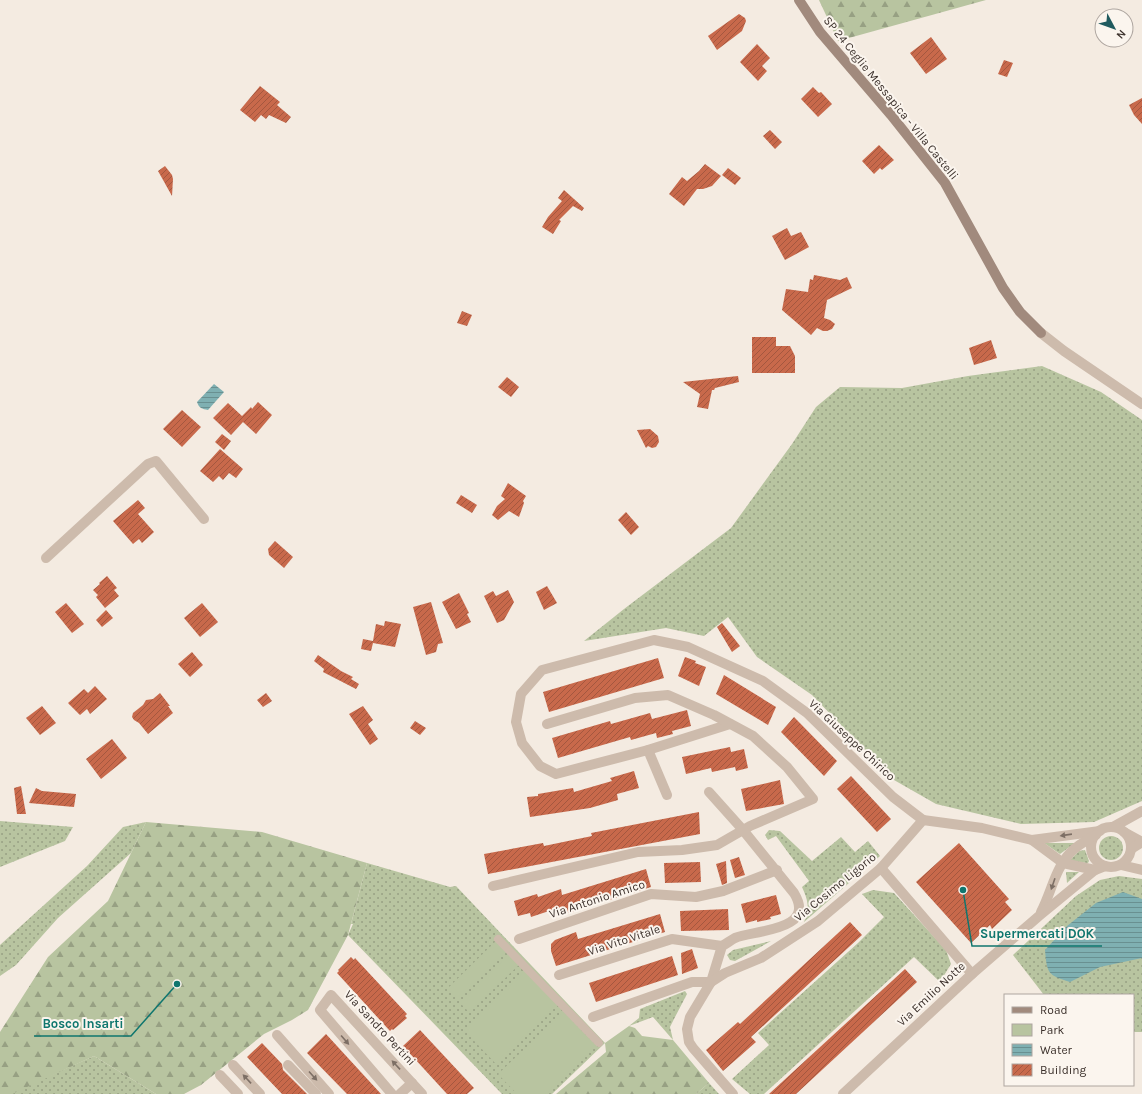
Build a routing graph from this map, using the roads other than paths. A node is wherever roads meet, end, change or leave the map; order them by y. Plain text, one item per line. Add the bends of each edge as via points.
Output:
1 (799, 0) edge
2 (1041, 332) joint
3 (1142, 404) edge
4 (204, 519) dead end
5 (46, 558) dead end
6 (547, 724) dead end
7 (730, 724) junction
8 (648, 750) junction
9 (709, 792) dead end
10 (667, 795) dead end
11 (1142, 812) edge
12 (923, 820) junction
13 (1112, 827) junction
14 (743, 830) junction
15 (1124, 832) junction
16 (1098, 833) junction
17 (1032, 840) junction
18 (1142, 842) edge
19 (1131, 849) junction
20 (1063, 863) junction
21 (1121, 865) junction
22 (881, 868) junction
23 (1100, 868) junction
24 (777, 870) junction
25 (1142, 870) edge
26 (492, 886) dead end
27 (1039, 916) junction
28 (498, 939) dead end
29 (518, 939) dead end
30 (722, 946) junction
31 (972, 974) junction
32 (559, 975) dead end
33 (711, 982) junction
34 (593, 1017) dead end
35 (277, 1035) dead end
36 (599, 1043) dead end
37 (233, 1065) dead end
38 (288, 1065) dead end
39 (220, 1075) dead end
40 (412, 1083) junction
41 (238, 1094) edge
42 (260, 1094) edge
43 (316, 1094) edge
44 (329, 1094) edge
45 (392, 1094) edge
46 (400, 1094) edge
47 (422, 1094) edge
48 (733, 1094) edge
49 (843, 1094) edge

1 - 2 main road, SP 24 Ceglie Messapica - Villa Castelli via 820,32 945,183 1003,288 1020,312
2 - 3 street via 1064,351
4 - 5 street via 156,461 148,464
6 - 7 street via 635,698 668,694
7 - 8 street, Via Giuseppe Chirico
7 - 14 street via 753,736 782,762 813,798
8 - 10 street
8 - 12 street, Via Giuseppe Chirico via 556,774 540,766 522,743 516,722 521,694 542,670 654,640 688,647 763,681 807,713 893,797
9 - 14 street
11 - 13 street
12 - 17 street via 982,828
12 - 22 street, Via Cosimo Ligorio
13 - 15 street
13 - 16 street
14 - 24 street
14 - 26 street via 717,845 638,852
15 - 18 street
15 - 19 street via 1131,843
16 -> 17 street
16 - 20 street via 1070,853
16 - 23 street via 1093,840 1092,853
17 - 20 street
18 - 19 street
19 - 21 street via 1126,861
20 - 23 street
20 -> 27 street
21 - 23 street
21 - 25 street
22 - 31 street
22 - 33 street, Via Cosimo Ligorio via 818,921 761,958 725,973
23 - 27 street, Via Emilio Notte
24 - 29 street, Via Antonio Amico via 723,891 696,897 651,894
24 - 30 street via 798,899 798,912 795,918 784,926 736,938
27 - 31 street, Via Emilio Notte
28 - 36 street
30 - 32 street, Via Vito Vitale via 672,938
30 - 33 street
31 - 49 street, Via Emilio Notte
33 - 34 street via 692,982
33 - 48 street, Via Cosimo Ligorio via 690,1017 687,1029 689,1042
35 -> 44 street
42 -> 37 street
38 - 43 street
39 - 41 street
40 -> 45 street, Via Sandro Pertini via 331,995 320,1010
40 - 46 street
40 - 47 street, Via Sandro Pertini

